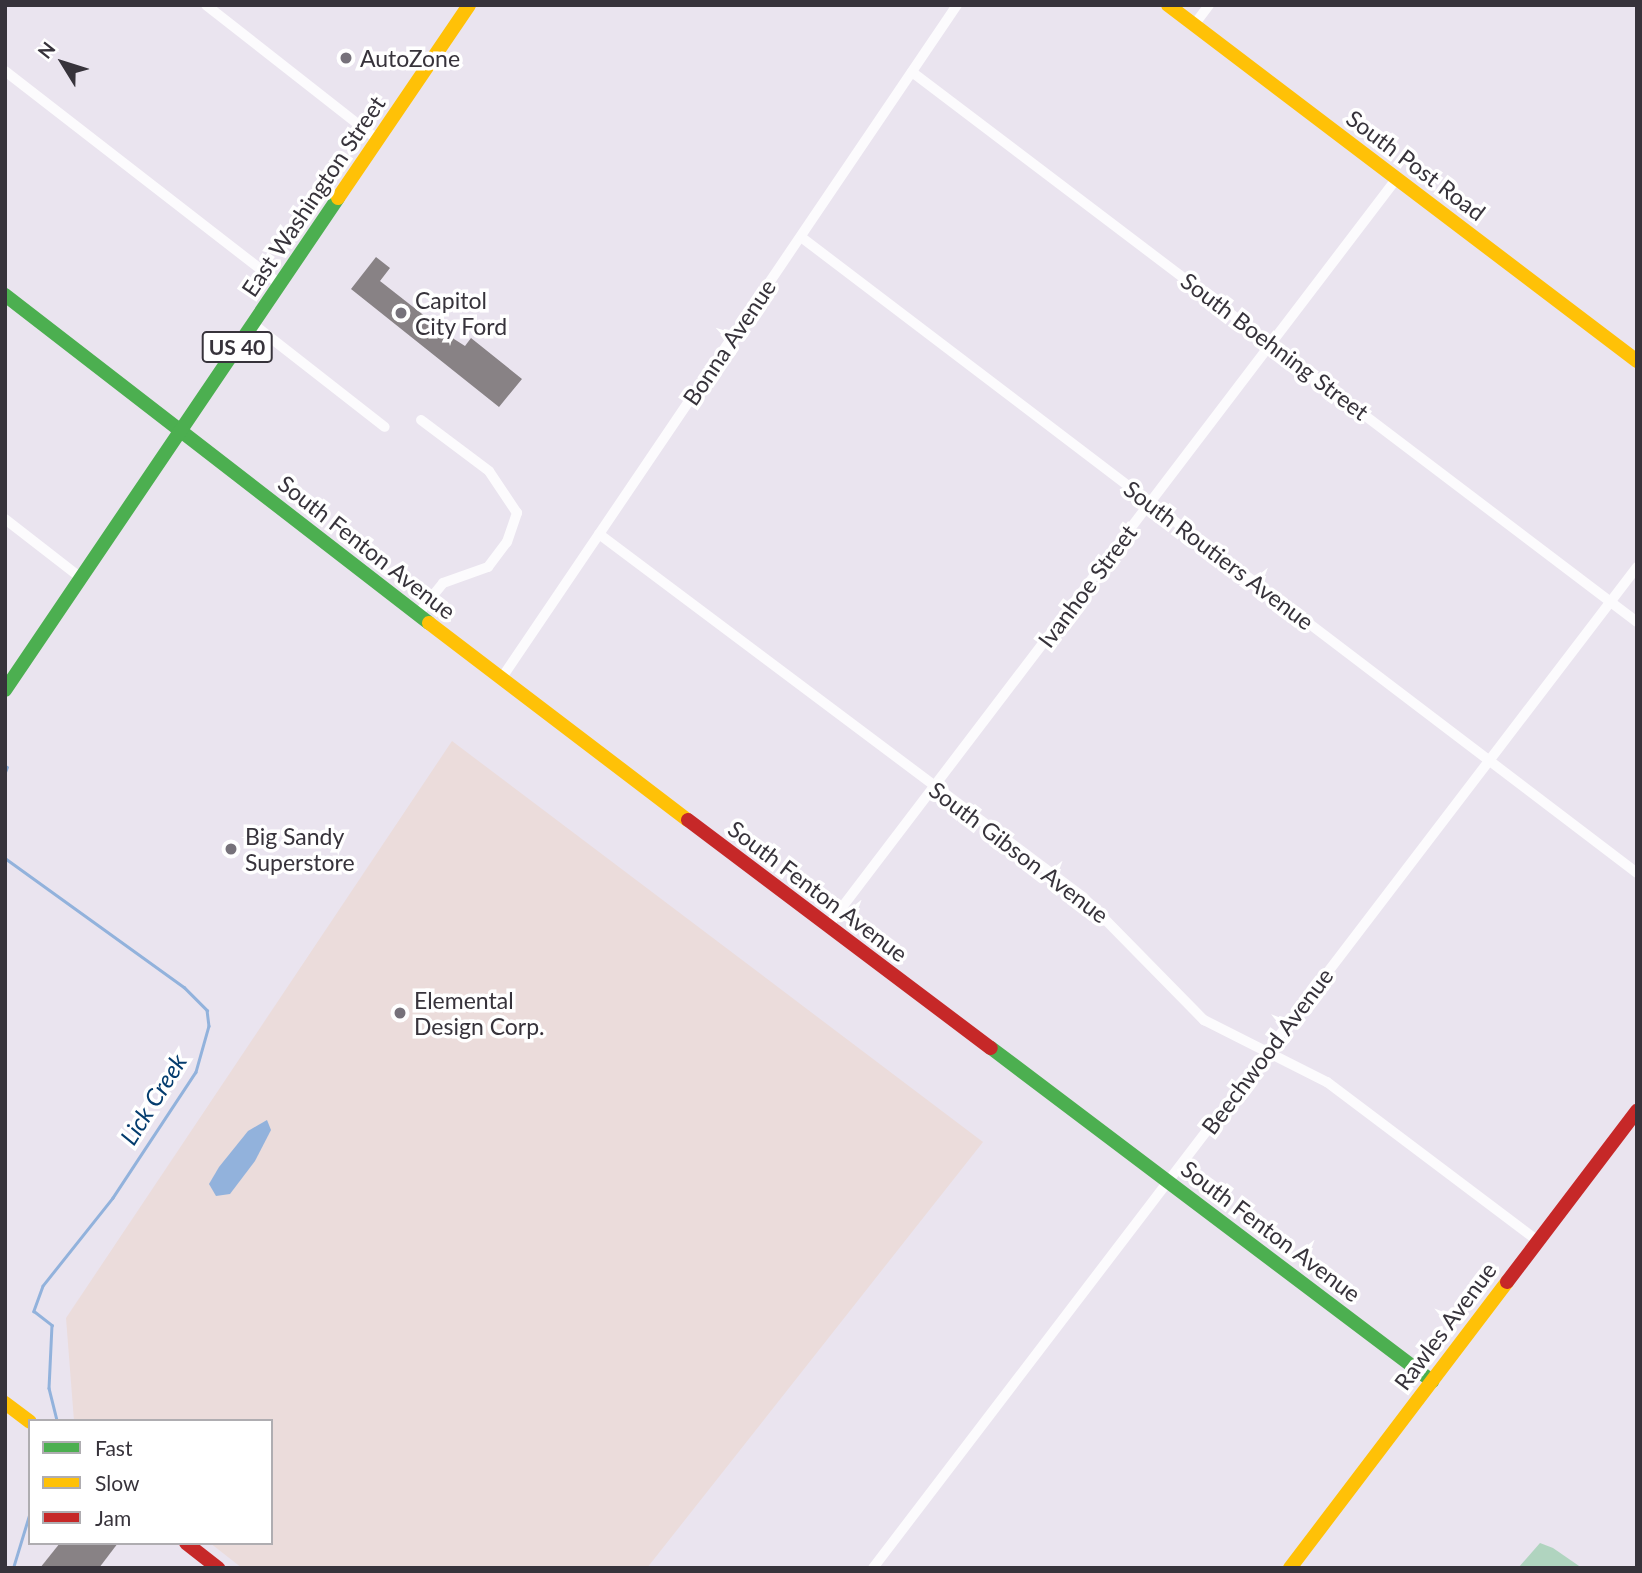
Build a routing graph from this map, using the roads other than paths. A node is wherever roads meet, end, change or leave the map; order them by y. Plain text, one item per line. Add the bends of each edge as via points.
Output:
1 (206, 5) edge
2 (957, 5) edge
3 (1168, 5) edge
4 (1209, 5) edge
5 (467, 6) edge
6 (1194, 25) junction
7 (5, 71) edge
8 (912, 72) junction
9 (378, 140) junction
10 (1397, 178) junction
11 (801, 237) junction
12 (280, 284) junction
13 (5, 295) edge
14 (253, 324) junction
15 (1272, 342) junction
16 (1637, 361) edge
17 (421, 420) dead end
18 (385, 427) dead end
19 (180, 431) junction
20 (1150, 502) junction
21 (5, 519) edge
22 (599, 534) junction
23 (1637, 567) edge
24 (81, 578) junction
25 (1610, 602) junction
26 (418, 614) junction
27 (1637, 622) edge
28 (501, 679) junction
29 (5, 690) edge
30 (1489, 761) junction
31 (934, 787) junction
32 (1637, 873) edge
33 (827, 927) junction
34 (1267, 1051) junction
35 (1637, 1111) edge
36 (1167, 1182) junction
37 (1538, 1241) junction
38 (1432, 1381) junction
39 (5, 1403) edge
40 (28, 1420) edge
41 (189, 1545) edge
42 (218, 1568) edge
43 (873, 1568) edge
44 (1290, 1568) edge

1 - 9 street
2 - 8 street, Bonna Avenue
3 - 6 street, South Post Road
4 - 6 street
5 - 9 street, East Washington Street / US 40
6 - 10 street, South Post Road
7 - 12 street
8 - 11 street, Bonna Avenue
8 - 15 street, South Boehning Street
9 - 12 street, East Washington Street / US 40
10 - 15 street, Ivanhoe Street
10 - 16 street, South Post Road
11 - 20 street, South Routiers Avenue
11 - 22 street, Bonna Avenue
12 - 14 street, East Washington Street / US 40
13 - 19 street, South Fenton Avenue
14 - 18 street
14 - 19 street, East Washington Street / US 40
15 - 20 street, Ivanhoe Street
15 - 25 street, South Boehning Street
17 - 26 street via 489,471 517,513 507,542 488,567 443,583
19 - 24 street, East Washington Street / US 40
19 - 26 street, South Fenton Avenue
20 - 30 street, South Routiers Avenue
20 - 31 street, Ivanhoe Street
21 - 24 street
22 - 28 street, Bonna Avenue
22 - 31 street, South Gibson Avenue
23 - 25 street, Beechwood Avenue
24 - 29 street, East Washington Street / US 40
25 - 27 street, South Boehning Street
25 - 30 street, Beechwood Avenue
26 - 28 street, South Fenton Avenue
28 - 33 street, South Fenton Avenue
30 - 32 street, South Routiers Avenue
30 - 34 street, Beechwood Avenue
31 - 33 street, Ivanhoe Street
31 - 34 street, South Gibson Avenue via 1089,902 1200,1017
33 - 36 street, South Fenton Avenue
34 - 36 street, Beechwood Avenue
34 - 37 street, South Gibson Avenue via 1336,1088
35 - 37 street, Rawles Avenue
36 - 38 street, South Fenton Avenue
36 - 43 street, Beechwood Avenue
37 - 38 street, Rawles Avenue
38 - 44 street, Rawles Avenue
39 - 40 street
41 - 42 street

